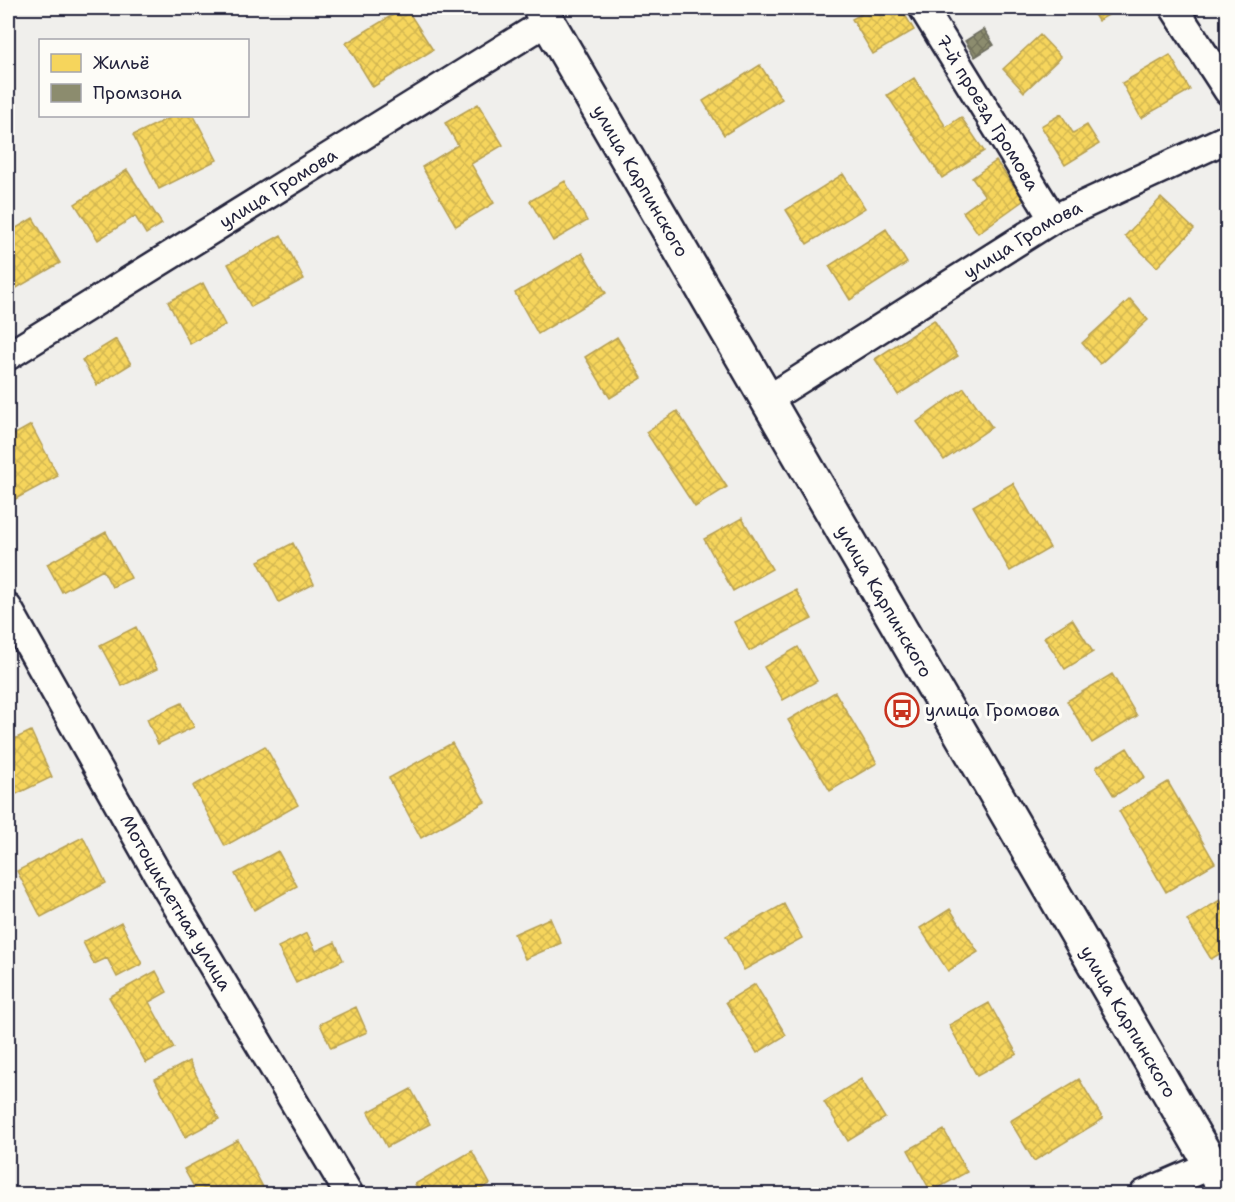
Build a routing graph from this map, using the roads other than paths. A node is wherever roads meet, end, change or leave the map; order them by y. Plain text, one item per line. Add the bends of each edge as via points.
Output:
1 (923, 8) edge
2 (1174, 8) edge
3 (544, 14) edge
4 (1227, 91) edge
5 (1227, 138) edge
6 (1053, 219) junction
7 (8, 356) edge
8 (767, 400) junction
9 (8, 608) edge
10 (1211, 1165) junction
11 (349, 1194) edge
12 (1144, 1194) edge
13 (1227, 1194) edge

1 - 6 street, 7-й проезд Громова
2 - 4 street
3 - 7 street, улица Громова
3 - 8 main road, улица Карпинского
5 - 6 street, улица Громова
6 - 8 street, улица Громова
8 - 10 main road, улица Карпинского
9 - 11 street, Мотоциклетная улица via 156,871
10 - 12 street
10 - 13 main road, улица Карпинского

